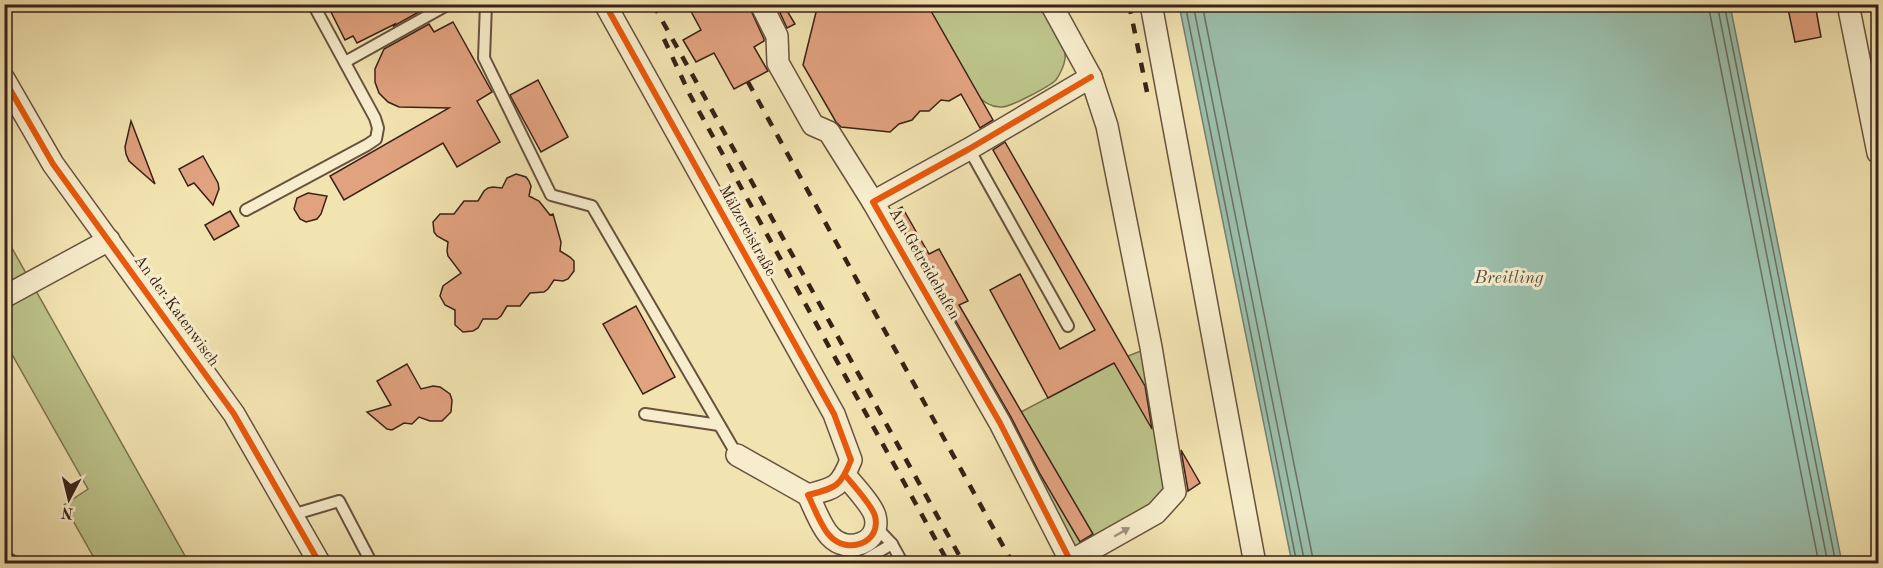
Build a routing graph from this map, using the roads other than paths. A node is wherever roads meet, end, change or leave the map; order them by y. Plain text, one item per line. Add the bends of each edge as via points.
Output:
1 (314, 4) edge
2 (449, 4) edge
3 (486, 4) edge
4 (605, 4) edge
5 (761, 4) edge
6 (1051, 4) edge
7 (1151, 4) edge
8 (1848, 4) edge
9 (345, 62) junction
10 (1091, 77) junction
11 (4, 79) edge
12 (969, 149) junction
13 (1878, 153) edge
14 (873, 202) junction
15 (246, 210) dead end
16 (109, 240) junction
17 (4, 297) edge
18 (1068, 326) dead end
19 (645, 414) dead end
20 (719, 425) junction
21 (737, 455) joint
22 (845, 475) junction
23 (808, 495) junction
24 (292, 515) junction
25 (876, 527) junction
26 (892, 544) junction
27 (4, 556) edge
28 (1072, 562) edge
29 (17, 564) edge
30 (320, 564) edge
31 (372, 564) edge
32 (858, 564) edge
33 (903, 564) edge
34 (1256, 564) edge

1 - 9 lane
2 - 9 lane
3 - 20 lane via 484,57 551,195 592,206
4 - 22 street, Mälzereistraße via 834,414 851,460
5 - 14 street, Am Getreidehafen via 777,36 777,63 813,125 829,132
6 - 10 street, Am Getreidehafen
7 - 34 street
8 - 13 street
9 - 15 lane via 375,118 376,139
10 - 12 street, Am Getreidehafen
28 -> 10 street, Am Getreidehafen via 1156,513 1175,492 1110,137
11 - 16 street, An der Katenwisch via 53,164
12 - 14 street, Am Getreidehafen
12 - 18 lane
14 - 28 street, Am Getreidehafen via 1000,423
16 - 17 street
16 - 24 street, An der Katenwisch via 234,414
19 - 20 lane
20 - 21 lane
21 - 23 street
22 - 23 street via 832,489
22 - 25 street via 874,513
23 - 25 street via 829,536 842,545 856,546 870,539
24 - 30 street, An der Katenwisch
24 - 31 lane via 339,501
25 - 26 lane
26 - 32 lane
26 - 33 lane
27 - 29 lane

